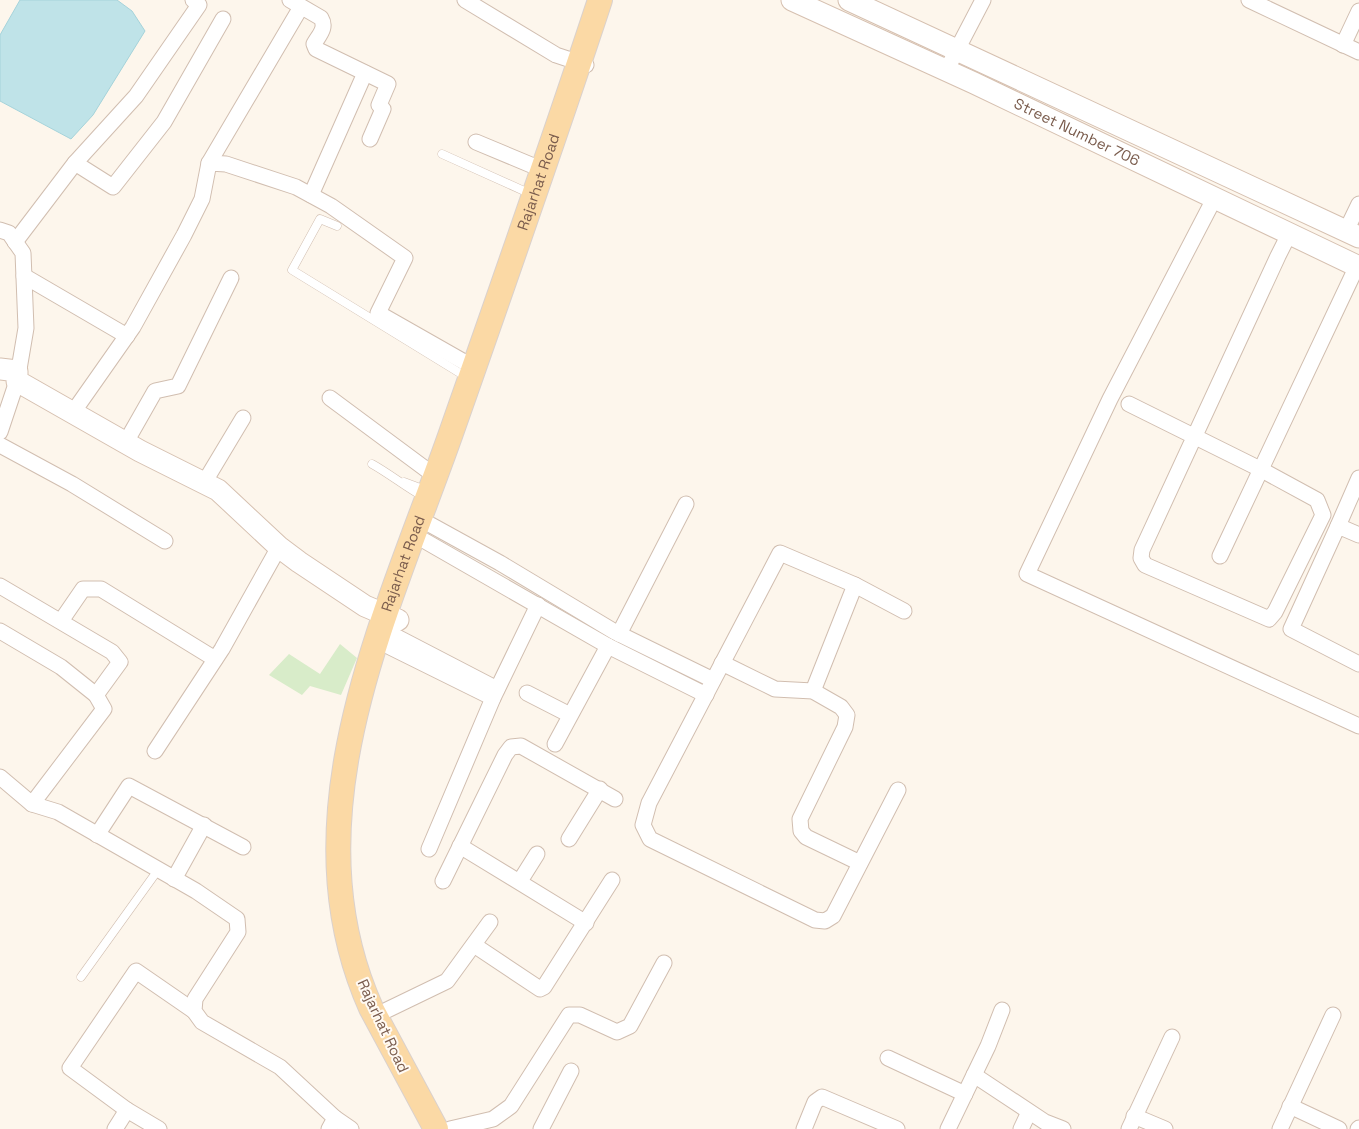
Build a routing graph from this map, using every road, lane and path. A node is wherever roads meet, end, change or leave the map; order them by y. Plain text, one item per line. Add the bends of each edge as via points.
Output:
1 (465, 0) edge
2 (600, 0) edge
3 (610, 0) edge
4 (792, 0) edge
5 (848, 0) edge
6 (983, 0) edge
7 (1254, 1) edge
8 (198, 2) edge
9 (296, 4) edge
10 (1359, 11) edge
11 (223, 19) dead end
12 (1343, 44) junction
13 (957, 50) junction
14 (1359, 52) edge
15 (583, 64) junction
16 (946, 70) junction
17 (365, 73) junction
18 (370, 139) dead end
19 (476, 142) dead end
20 (442, 154) dead end
21 (75, 163) junction
22 (210, 163) junction
23 (543, 170) junction
24 (311, 195) junction
25 (534, 196) junction
26 (1214, 199) junction
27 (1359, 204) edge
28 (337, 226) dead end
29 (0, 230) edge
30 (1289, 234) junction
31 (1352, 234) edge
32 (15, 242) junction
33 (1358, 267) edge
34 (24, 276) junction
35 (231, 278) dead end
36 (127, 336) junction
37 (471, 373) junction
38 (8, 375) edge
39 (330, 398) dead end
40 (1129, 404) dead end
41 (74, 412) junction
42 (243, 418) dead end
43 (0, 432) edge
44 (1194, 435) junction
45 (126, 442) junction
46 (0, 445) edge
47 (372, 464) dead end
48 (1260, 469) junction
49 (1359, 478) edge
50 (204, 483) junction
51 (431, 489) junction
52 (686, 504) dead end
53 (1338, 526) junction
54 (428, 533) junction
55 (1359, 535) edge
56 (166, 541) dead end
57 (279, 547) junction
58 (476, 549) junction
59 (1220, 556) dead end
60 (468, 566) junction
61 (855, 585) junction
62 (0, 586) edge
63 (546, 590) junction
64 (538, 605) junction
65 (904, 611) dead end
66 (60, 621) junction
67 (391, 629) junction
68 (0, 631) edge
69 (617, 633) junction
70 (608, 646) junction
71 (215, 659) junction
72 (722, 663) junction
73 (1359, 664) edge
74 (713, 680) junction
75 (813, 691) junction
76 (495, 693) junction
77 (527, 693) dead end
78 (96, 695) junction
79 (706, 695) junction
80 (570, 715) junction
81 (1359, 726) edge
82 (555, 744) dead end
83 (155, 751) dead end
84 (0, 777) edge
85 (600, 789) junction
86 (898, 790) dead end
87 (616, 799) dead end
88 (32, 804) junction
89 (204, 825) junction
90 (97, 835) junction
91 (568, 839) dead end
92 (460, 846) junction
93 (244, 847) dead end
94 (429, 849) dead end
95 (537, 854) dead end
96 (860, 863) junction
97 (158, 870) junction
98 (174, 879) junction
99 (612, 880) dead end
100 (443, 881) dead end
101 (520, 881) junction
102 (490, 922) dead end
103 (586, 922) junction
104 (474, 945) junction
105 (664, 963) dead end
106 (81, 977) dead end
107 (387, 1010) junction
108 (1002, 1010) dead end
109 (194, 1011) junction
110 (1333, 1015) dead end
111 (1172, 1037) dead end
112 (888, 1058) dead end
113 (571, 1071) dead end
114 (974, 1076) junction
115 (965, 1094) junction
116 (1290, 1106) junction
117 (127, 1110) junction
118 (1029, 1112) junction
119 (1132, 1122) edge
120 (332, 1123) edge
121 (115, 1129) edge
122 (159, 1129) edge
123 (351, 1129) edge
124 (436, 1129) edge
125 (449, 1129) edge
126 (541, 1129) edge
127 (804, 1129) edge
128 (897, 1129) edge
129 (948, 1129) edge
130 (1021, 1129) edge
131 (1063, 1129) edge
132 (1165, 1129) edge
133 (1280, 1129) edge
134 (1339, 1129) edge

1 - 15 street via 531,42
2 - 15 main road, Rajarhat Road
3 - 15 main road, Rajarhat Road
4 - 16 street, Street Number 706
5 - 13 street
6 - 13 street
7 - 12 street
8 - 21 street via 136,96
9 - 17 street via 324,23 314,44 316,49
9 - 22 street
10 - 12 street
11 - 21 street via 164,122 113,187
12 - 14 street
13 - 16 street
13 - 31 street
15 - 23 main road, Rajarhat Road
15 - 54 main road, Rajarhat Road via 514,287
16 - 26 street, Street Number 706
17 - 18 street via 388,84 379,105 383,109
17 - 24 street
19 - 23 street
20 - 25 lane
21 - 32 street
22 - 24 street via 226,164
22 - 36 street via 202,199
23 - 25 main road, Rajarhat Road
24 - 37 street via 405,258 378,313
25 - 37 main road, Rajarhat Road
26 - 30 street, Street Number 706
26 - 81 street via 1110,399 1027,574
27 - 31 street
28 - 37 lane via 320,219 292,270
29 - 32 street via 9,233
30 - 33 street, Street Number 706
30 - 44 street
32 - 34 street via 22,252
33 - 48 street
34 - 36 street
34 - 38 street via 26,328
35 - 45 street via 178,386 155,391
36 - 41 street
37 - 51 main road, Rajarhat Road
38 - 41 street
38 - 43 street
39 - 51 street
40 - 44 street
41 - 45 street
42 - 50 street
44 - 48 street
44 - 48 street via 1141,558 1145,565 1269,619 1323,515 1317,500
45 - 50 street
46 - 56 street
47 - 51 lane via 404,482 408,489
48 - 59 street
49 - 53 street
50 - 57 street via 218,490
51 - 67 main road, Rajarhat Road
52 - 69 street
53 - 55 street
53 - 73 street via 1291,629
54 - 58 street
54 - 60 street
54 - 67 main road, Rajarhat Road
57 - 67 street via 365,606
57 - 71 street
58 - 60 street
58 - 63 street
60 - 64 street
61 - 65 street
61 - 72 street via 780,553
61 - 75 street
62 - 66 street
63 - 64 lane
63 - 69 street
64 - 70 street
64 - 76 street
66 - 71 street via 83,589 101,589
66 - 78 street via 112,652 120,662
67 - 76 street
67 - 107 main road, Rajarhat Road via 357,752 352,792 354,888 358,916 372,974
67 - 124 main road, Rajarhat Road via 358,701 345,753 338,838 339,879 348,937 362,988
68 - 78 street via 61,667
69 - 70 lane
69 - 74 street
70 - 79 street
70 - 80 street
71 - 83 street
72 - 74 street
72 - 75 street via 774,689
74 - 79 street
75 - 96 street via 847,715 845,727 800,819 801,831 806,837
76 - 94 street
77 - 80 street
78 - 88 street via 104,710
79 - 96 street via 649,803 643,825 650,839 815,920 833,916
80 - 82 street
84 - 88 street
85 - 87 street
85 - 91 street
85 - 92 street via 521,746 511,747
86 - 96 street
88 - 90 street via 58,812
89 - 90 street via 129,786
89 - 93 street
89 - 98 street
90 - 97 street
92 - 100 street
92 - 101 street
95 - 101 street
97 - 98 street
97 - 106 lane
98 - 109 street via 237,919 239,925 238,932 195,998
99 - 103 street
101 - 103 street
102 - 104 street
103 - 104 street via 540,989
104 - 107 street via 447,981
105 - 125 street via 630,1026 617,1032 580,1015 569,1014 512,1106 493,1120
107 - 125 main road, Rajarhat Road via 428,1096
108 - 114 street
109 - 117 street via 136,971 70,1068
109 - 120 street via 202,1022 280,1067
110 - 116 street
111 - 119 street
112 - 115 street
113 - 126 street
114 - 115 street
114 - 118 street
115 - 129 street
116 - 133 street
116 - 134 street
117 - 121 street
117 - 122 street
118 - 130 street
118 - 131 street
119 - 132 street
120 - 123 street
127 - 128 street via 815,1102 822,1097

